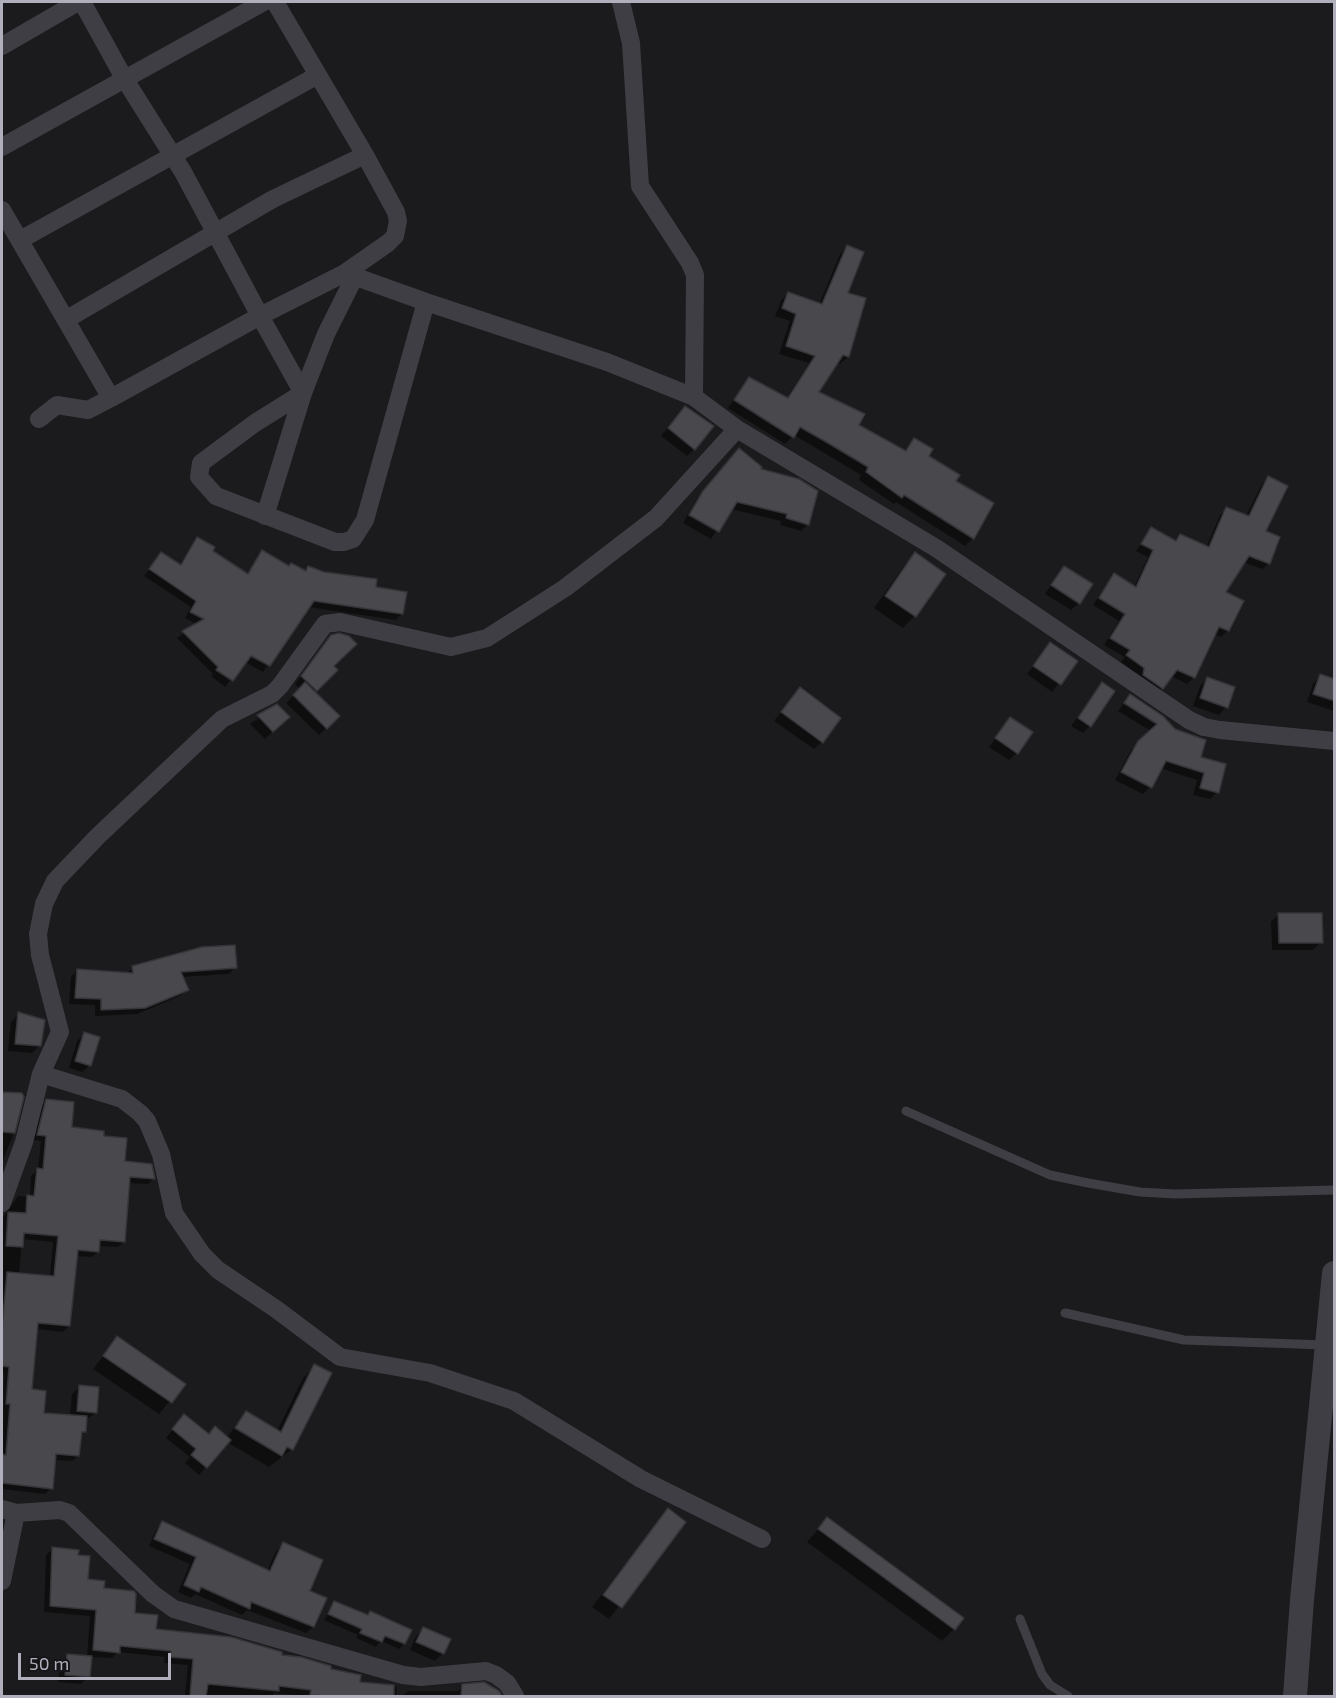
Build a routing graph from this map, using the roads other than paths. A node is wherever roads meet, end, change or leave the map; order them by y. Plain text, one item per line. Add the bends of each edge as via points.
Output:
1 (80, 2) edge
2 (264, 2) edge
3 (275, 2) edge
4 (621, 2) edge
5 (2, 46) edge
6 (318, 75) junction
7 (124, 78) junction
8 (2, 147) edge
9 (365, 155) junction
10 (171, 156) junction
11 (2, 210) edge
12 (215, 233) junction
13 (20, 240) junction
14 (350, 274) junction
15 (426, 303) junction
16 (260, 316) junction
17 (67, 320) junction
18 (303, 393) junction
19 (694, 397) junction
20 (111, 398) junction
21 (39, 420) dead end
22 (737, 429) junction
23 (266, 516) junction
24 (1335, 741) edge
25 (41, 1074) junction
26 (906, 1111) dead end
27 (1335, 1190) edge
28 (2, 1203) edge
29 (1335, 1273) edge
30 (1065, 1312) dead end
31 (1327, 1345) junction
32 (9, 1511) edge
33 (762, 1539) dead end
34 (2, 1581) edge
35 (1020, 1618) dead end
36 (515, 1696) edge
37 (1068, 1696) edge
38 (1295, 1696) edge

1 - 5 street
1 - 7 street
2 - 7 street
3 - 6 street
4 - 19 street via 631,44 640,186 695,275
6 - 9 street
6 - 10 street
7 - 8 street
7 - 10 street
9 - 12 street via 273,199
9 - 14 street via 396,212 397,230 388,243
10 - 12 street
10 - 13 street
11 - 13 street
12 - 16 street
12 - 17 street
13 - 17 street
14 - 15 street
14 - 16 street
14 - 18 street
15 - 19 street via 607,362
15 - 23 street via 361,530 353,539 335,542
16 - 18 street
16 - 20 street
17 - 20 street
18 - 23 street
18 - 23 street via 255,423 201,463 198,470 202,482 216,496
19 - 22 street
20 - 21 street via 88,410 57,405
22 - 24 street via 936,548 1197,723 1220,730
22 - 25 street via 656,518 565,588 488,638 451,647 340,622 320,627 272,694 222,719 98,836 48,891 38,934 60,1032
25 - 28 street via 15,1172
25 - 33 street via 122,1099 140,1113 161,1154 174,1213 202,1254 339,1357 430,1373 514,1401 641,1479
26 - 27 lane via 1050,1175 1088,1183 1175,1194
29 - 31 street
30 - 31 lane via 1184,1340
31 - 38 street
32 - 34 street
32 - 36 street via 69,1513 144,1586 174,1609 403,1675 486,1671 507,1683
35 - 37 lane via 1042,1674 1050,1685

